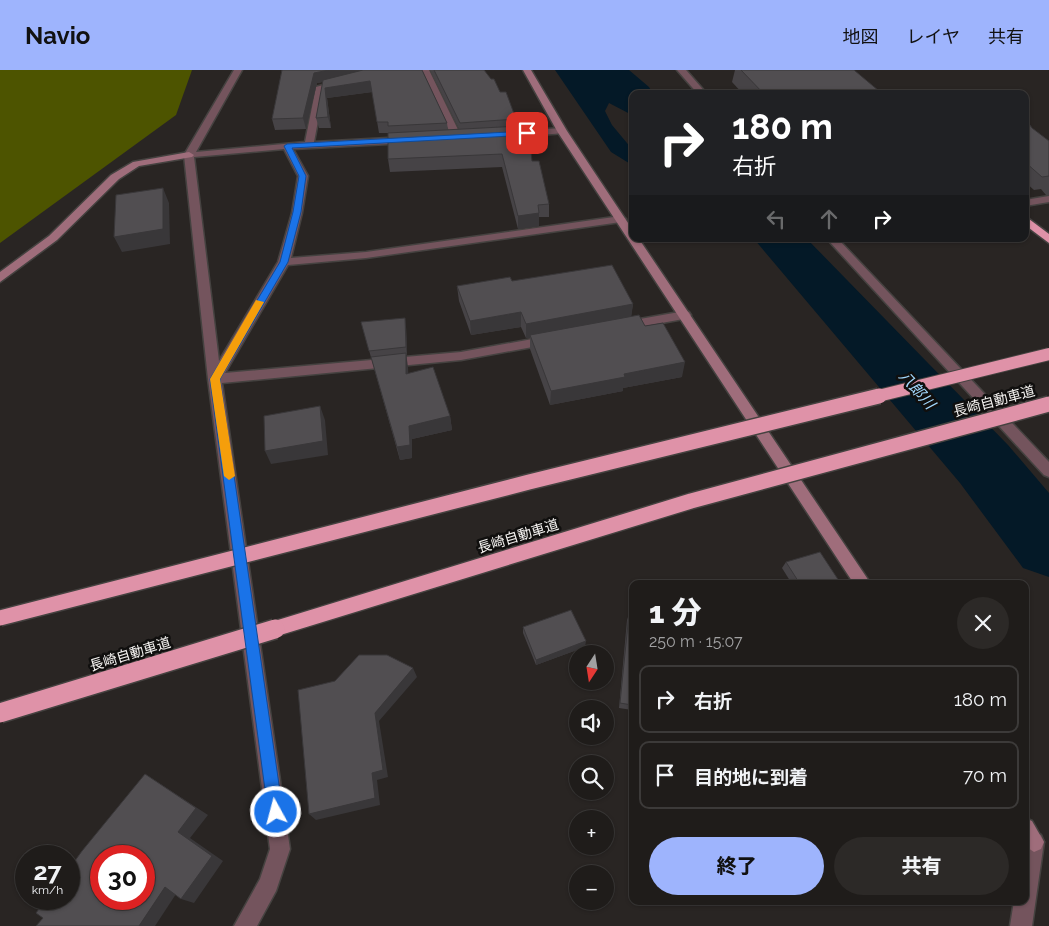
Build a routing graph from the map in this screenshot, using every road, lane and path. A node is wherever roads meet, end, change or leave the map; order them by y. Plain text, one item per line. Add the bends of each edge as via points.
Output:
1 (238, 70) edge
2 (425, 70) edge
3 (527, 70) edge
4 (681, 70) edge
5 (346, 82) edge
6 (699, 90) edge
7 (562, 131) junction
8 (495, 135) edge
9 (437, 139) edge
10 (417, 140) edge
11 (287, 146) junction
12 (308, 146) junction
13 (189, 155) junction
14 (1049, 199) edge
15 (1029, 202) edge
16 (621, 219) junction
17 (1029, 222) edge
18 (629, 232) edge
19 (1049, 240) edge
20 (636, 242) edge
21 (835, 242) edge
22 (284, 262) junction
23 (0, 278) edge
24 (685, 315) junction
25 (607, 329) edge
26 (558, 338) edge
27 (1049, 354) edge
28 (215, 379) junction
29 (1049, 404) edge
30 (1049, 471) edge
31 (860, 580) edge
32 (0, 618) edge
33 (0, 713) edge
34 (1030, 835) edge
35 (1029, 848) edge
36 (1024, 905) edge
37 (245, 926) edge
38 (1021, 926) edge

1 - 13 street
2 - 9 street via 461,137
3 - 7 street
4 - 6 street
5 - 12 street via 320,88
7 - 8 street
7 - 16 street
10 - 12 street
11 - 12 street
11 - 13 street
11 - 22 street via 303,176
13 - 23 street via 129,168 53,238
13 - 28 street
14 - 15 street
16 - 18 street
16 - 22 street via 366,255
17 - 19 highway
20 - 24 street
21 - 30 street
22 - 28 street
24 - 25 street
24 - 31 street
26 - 28 street via 461,356
27 - 32 highway, bridge via 529,482
28 - 37 street via 280,849 269,884
29 - 33 highway, 長崎自動車道, bridge via 691,501
34 - 35 street
36 - 38 street

